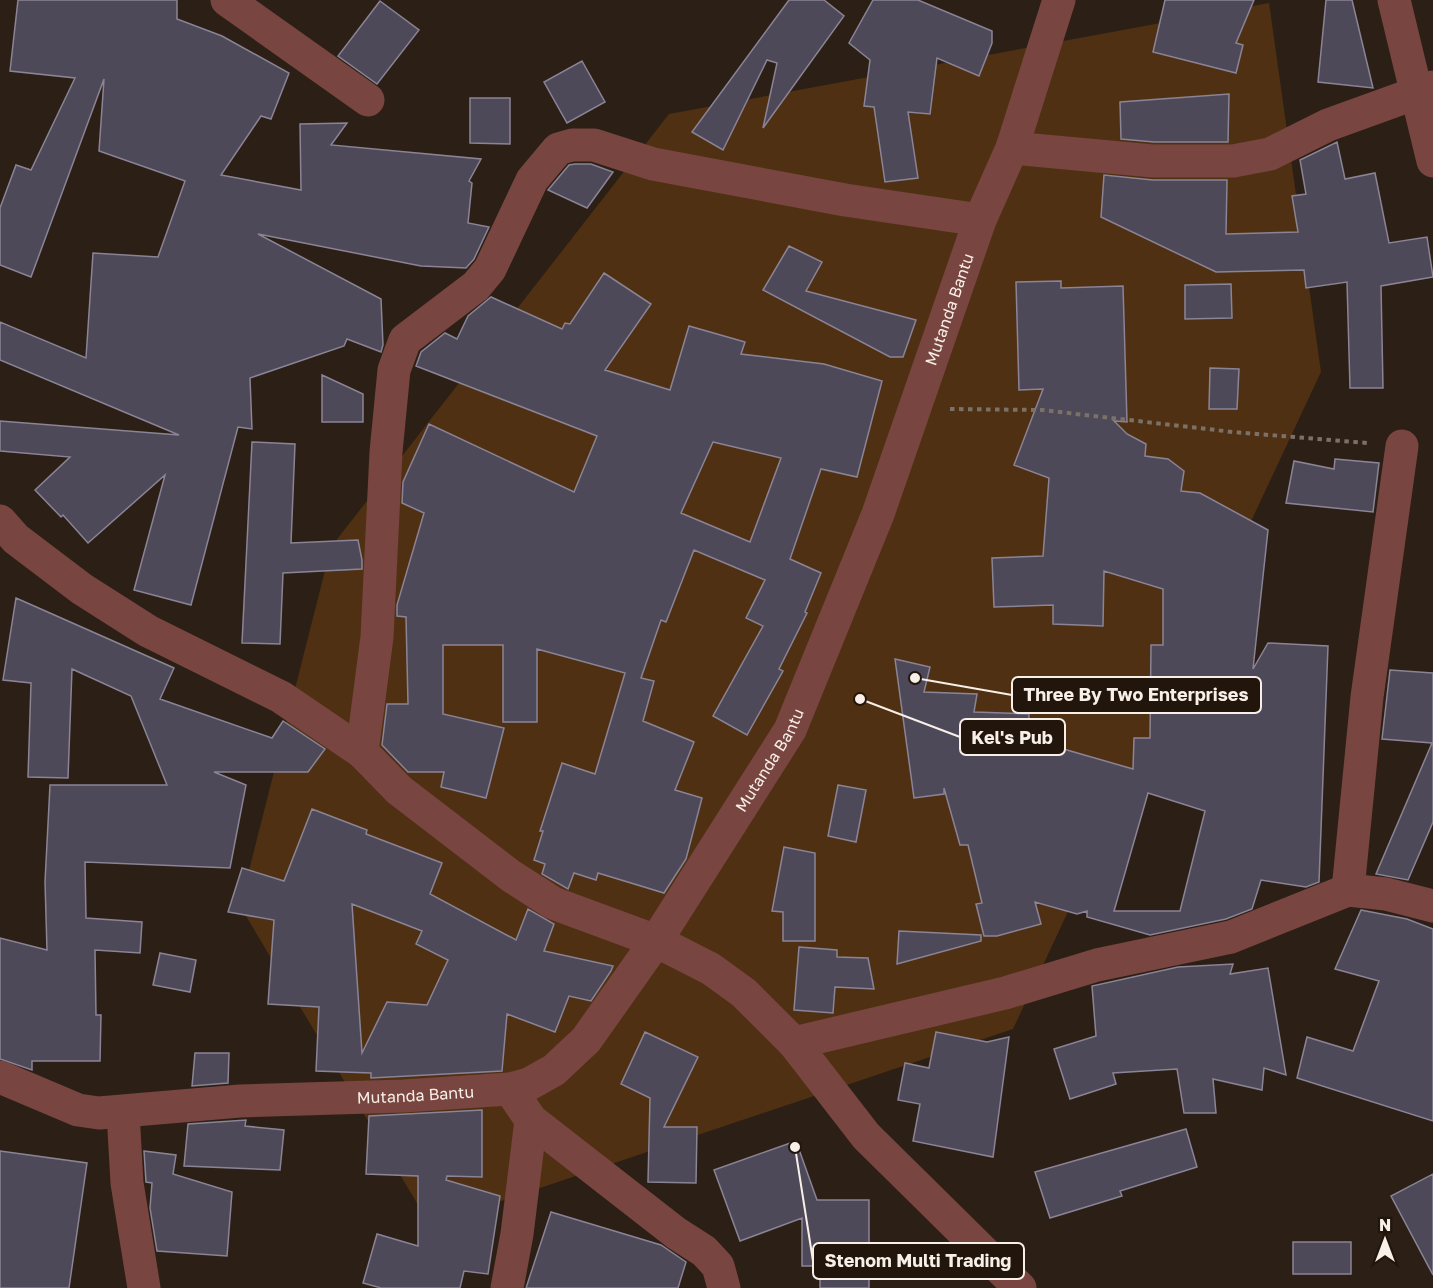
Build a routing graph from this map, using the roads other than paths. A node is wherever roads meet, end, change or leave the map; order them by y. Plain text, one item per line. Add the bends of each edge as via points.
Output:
1 (227, 0) edge
2 (1059, 0) edge
3 (1394, 0) edge
4 (1424, 91) edge
5 (368, 100) dead end
6 (1012, 148) junction
7 (1433, 161) edge
8 (980, 220) junction
9 (1402, 446) road end
10 (5, 540) edge
11 (362, 752) junction
12 (1348, 890) junction
13 (1433, 906) edge
14 (656, 941) junction
15 (794, 1043) junction
16 (0, 1077) edge
17 (510, 1089) junction
18 (123, 1112) junction
19 (531, 1119) junction
20 (144, 1288) edge
21 (507, 1288) edge
22 (724, 1288) edge
23 (1020, 1288) edge

1 - 5 street
2 - 6 street, Mutanda Bantu
3 - 4 street
4 - 6 street via 1328,125 1270,154 1233,161 1153,161
4 - 7 street
6 - 8 street, Mutanda Bantu
8 - 11 street via 845,200 664,166 594,145 558,149 532,180 490,269 476,286 405,340 394,370 377,637
8 - 14 street, Mutanda Bantu via 917,408 790,730
9 - 12 street via 1367,698
10 - 11 street via 148,631 281,698
11 - 14 street via 399,790 553,903
12 - 13 street via 1386,894
12 - 15 street via 1231,937 1097,965 1005,993
14 - 15 street via 711,969 744,993
14 - 17 street, Mutanda Bantu via 586,1040 554,1070
15 - 23 street via 866,1136
16 - 18 street, Mutanda Bantu via 78,1110
17 - 18 street, Mutanda Bantu via 240,1101
17 - 19 street
18 - 20 street via 127,1183
19 - 21 street
19 - 22 street via 704,1251 718,1266

